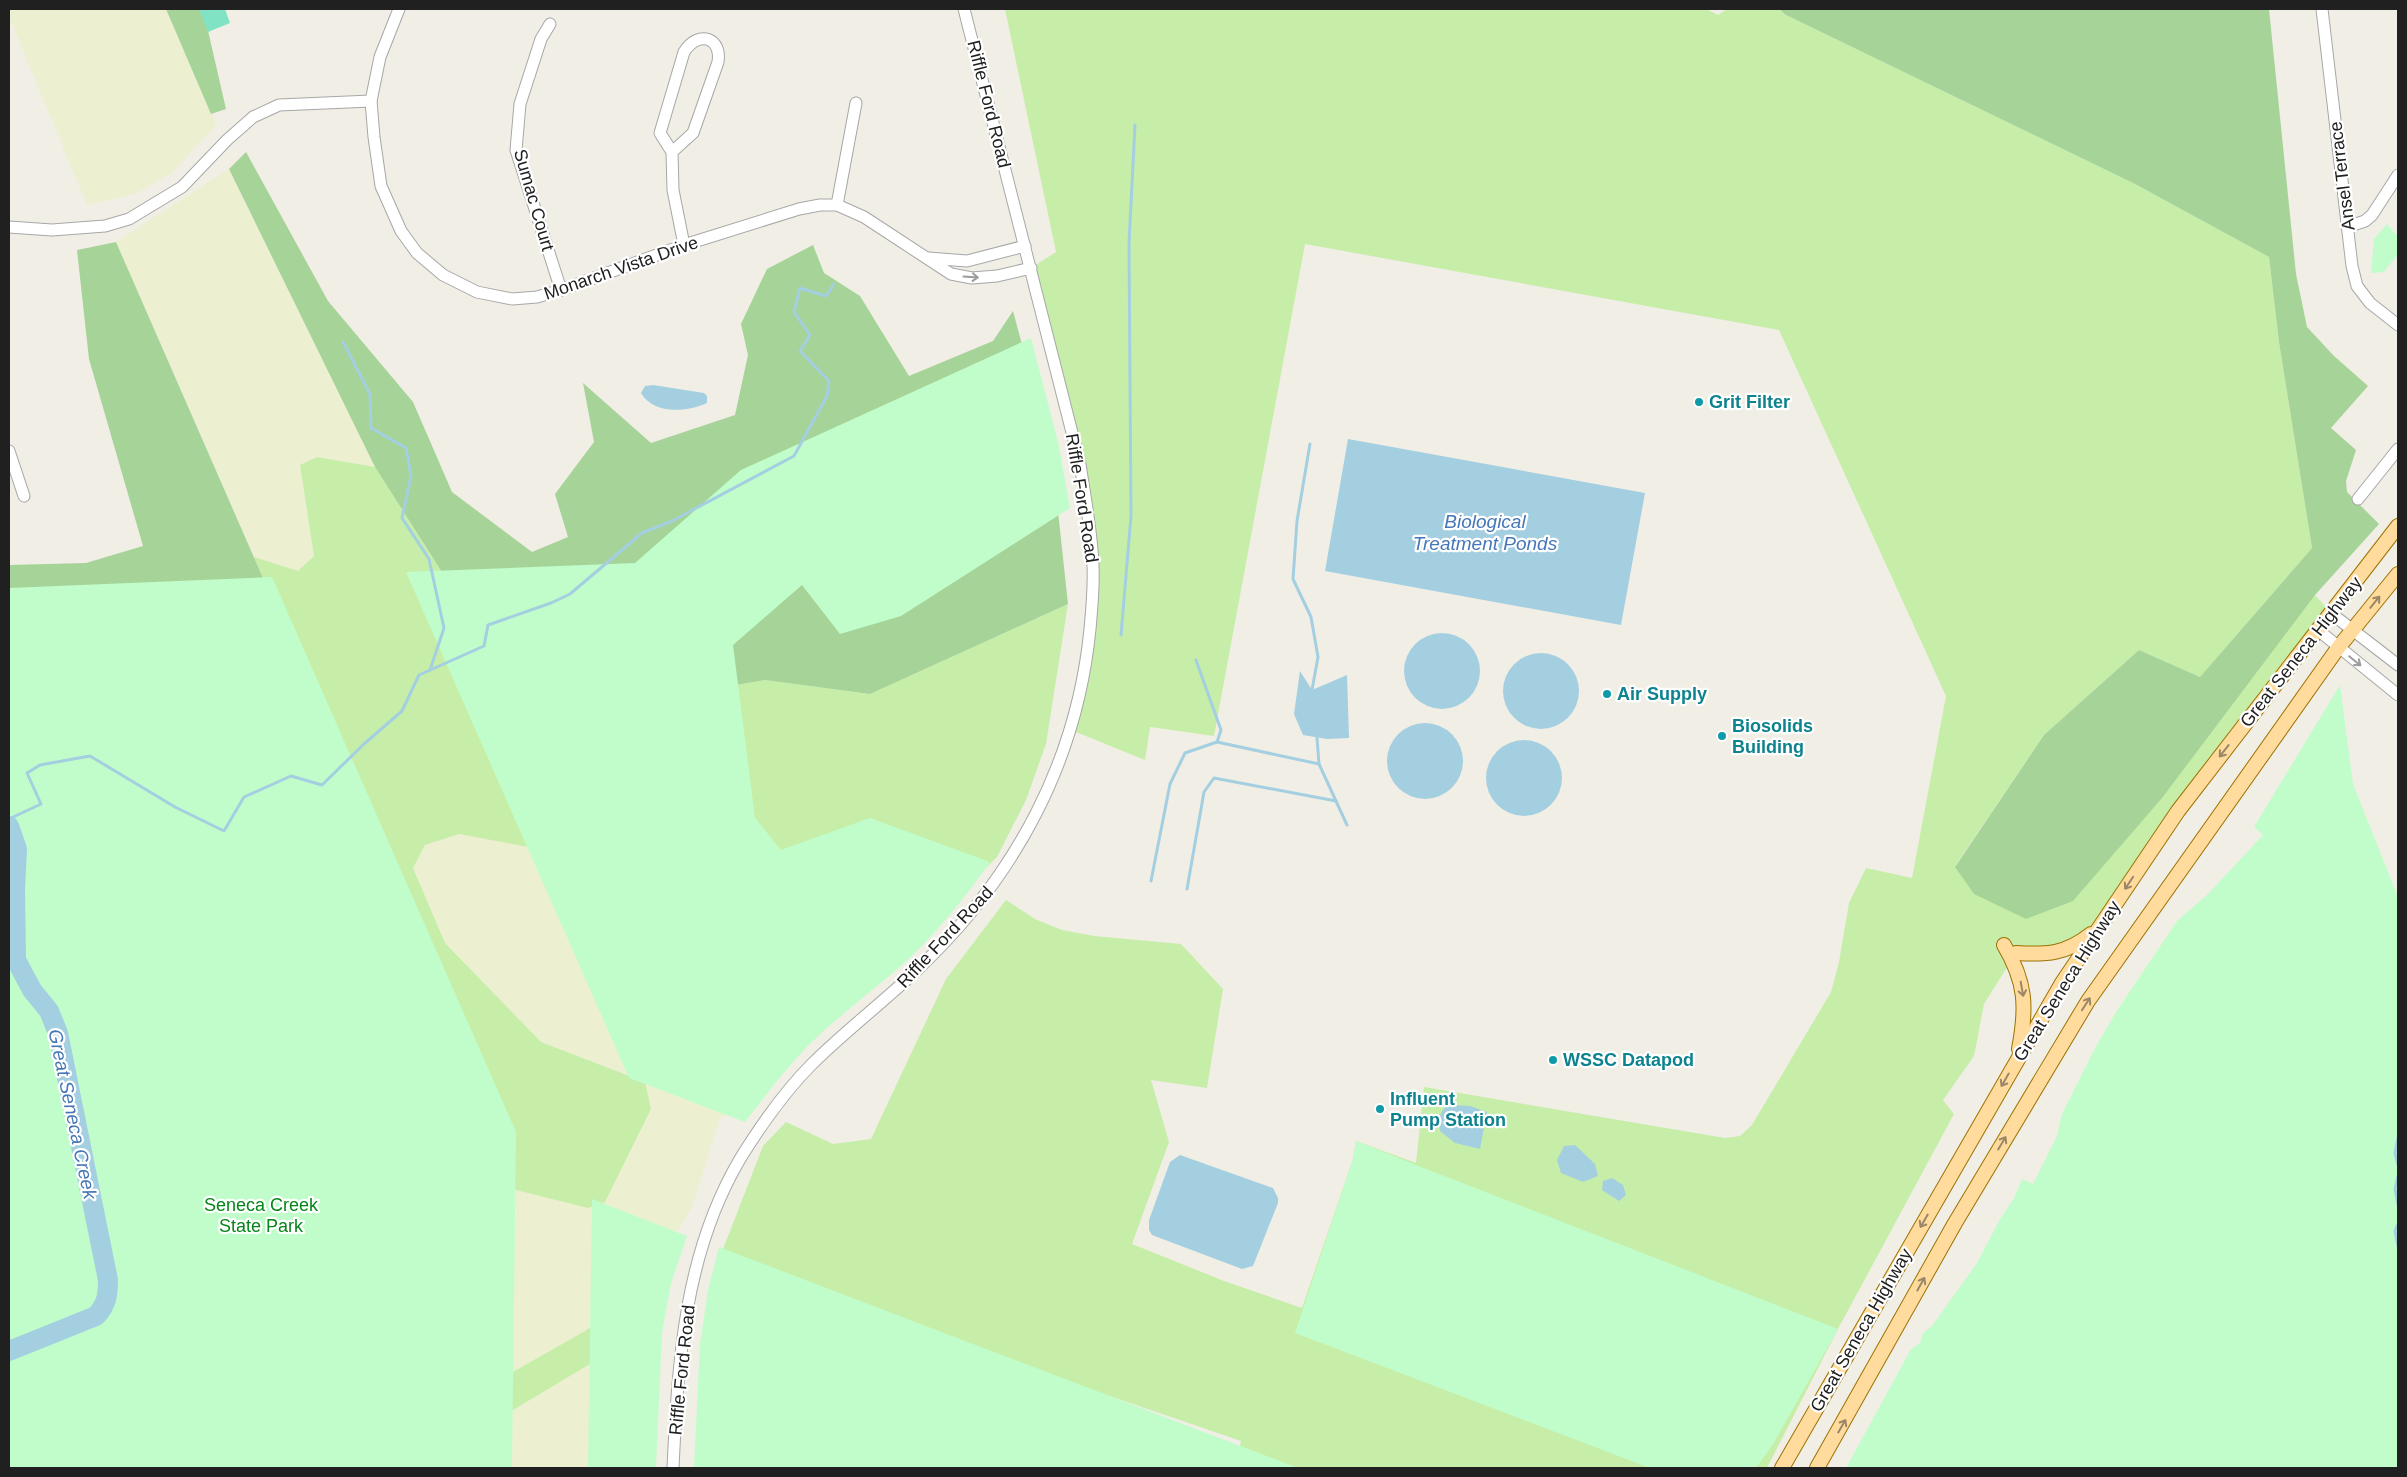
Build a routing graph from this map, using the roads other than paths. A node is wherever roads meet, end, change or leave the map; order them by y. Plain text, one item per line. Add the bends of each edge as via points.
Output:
1 (399, 9) edge
2 (964, 9) edge
3 (2322, 9) edge
4 (550, 24) dead end
5 (371, 102) junction
6 (856, 103) dead end
7 (672, 152) junction
8 (2398, 175) edge
9 (837, 205) junction
10 (9, 227) edge
11 (2348, 227) junction
12 (684, 245) junction
13 (1025, 246) junction
14 (928, 258) junction
15 (1031, 268) junction
16 (561, 290) junction
17 (2398, 325) edge
18 (2398, 449) edge
19 (9, 451) edge
20 (24, 496) dead end
21 (2358, 499) dead end
22 (2398, 526) edge
23 (2398, 574) edge
24 (2332, 614) junction
25 (2318, 630) junction
26 (2353, 631) junction
27 (2338, 648) junction
28 (2398, 665) edge
29 (2398, 695) edge
30 (2097, 929) junction
31 (2004, 945) dead end
32 (2016, 953) dead end
33 (2016, 1062) junction
34 (674, 1468) edge
35 (1782, 1468) edge
36 (1818, 1468) edge

1 - 5 street, Monarch Vista Drive via 380,57
2 - 13 street, Riffle Ford Road
3 - 11 street, Ansel Terrace
4 - 16 street, Sumac Court via 541,39 520,104 516,150
5 - 10 street via 279,105 253,117 182,187 129,219 105,226 52,230
5 - 16 street, Monarch Vista Drive via 381,186 401,231 417,254 442,275 477,292 512,299
6 - 9 street
7 - 7 street via 693,133 718,62 719,53 707,39 698,38 684,52 660,133
7 - 12 street via 673,190
8 - 11 street via 2372,215
9 - 12 street, Monarch Vista Drive via 799,209
9 - 14 street, Monarch Vista Drive via 864,217
11 - 17 street, Ansel Terrace via 2357,286 2370,303
12 - 16 street, Monarch Vista Drive
13 - 14 street, Monarch Vista Drive via 967,262
13 - 15 street, Riffle Ford Road
14 -> 15 street, Monarch Vista Drive via 952,274 972,278
15 - 34 street, Riffle Ford Road via 1080,464 1094,569 1088,653 1070,730 1042,802 1023,840 992,887 920,967 813,1063 780,1100 739,1161 715,1208 698,1258 686,1309 677,1392
18 - 21 street
19 - 20 street
22 - 24 main road, Great Seneca Highway
26 -> 23 main road, Great Seneca Highway
24 - 25 main road, Great Seneca Highway
24 - 26 street
25 - 27 street
25 -> 30 main road, Great Seneca Highway via 2178,811
26 - 27 main road, Great Seneca Highway
26 - 28 street
27 -> 29 street
36 -> 27 main road, Great Seneca Highway via 1955,1223 2088,1001
30 - 32 main road via 2085,939 2056,953
30 - 33 main road, Great Seneca Highway
31 -> 33 main road via 2020,976 2025,1003
33 -> 35 main road, Great Seneca Highway

